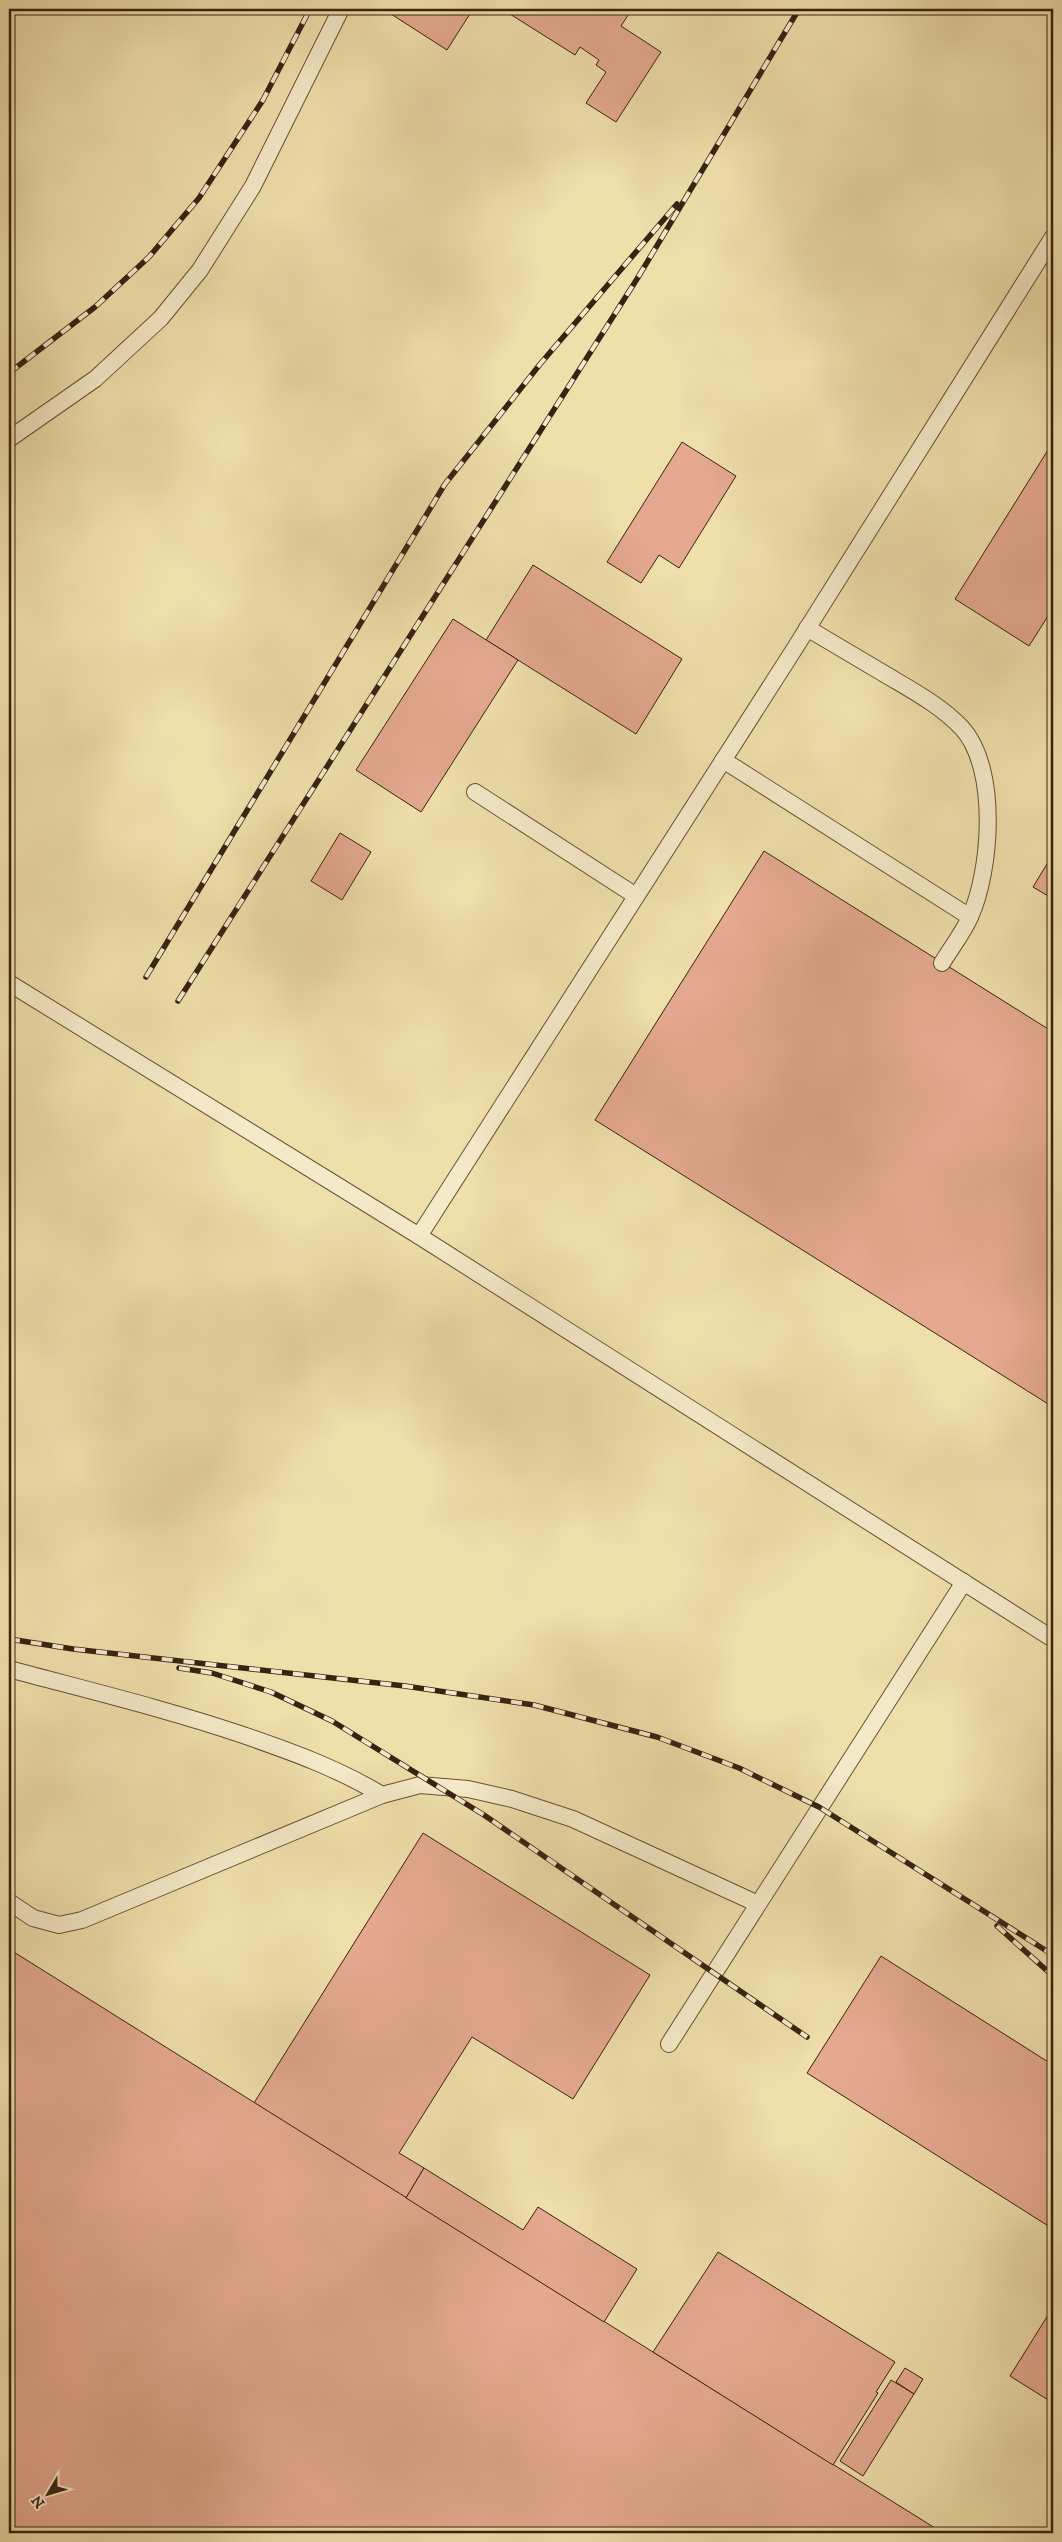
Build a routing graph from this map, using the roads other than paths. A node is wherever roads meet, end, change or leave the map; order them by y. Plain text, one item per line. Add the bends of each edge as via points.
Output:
1 (341, 9) edge
2 (1053, 237) edge
3 (9, 439) edge
4 (807, 628) junction
5 (723, 760) junction
6 (475, 792) dead end
7 (636, 896) junction
8 (970, 917) junction
9 (942, 963) dead end
10 (9, 983) edge
11 (419, 1236) junction
12 (964, 1582) junction
13 (1053, 1639) edge
14 (9, 1669) edge
15 (382, 1795) junction
16 (9, 1902) edge
17 (758, 1904) junction
18 (669, 2044) dead end

1 - 3 lane via 253,186 200,270 161,318 95,379
2 - 4 lane
4 - 5 lane
4 - 8 lane via 938,705 964,730 977,753 989,803 988,836
5 - 7 lane
5 - 8 lane
6 - 7 lane
7 - 11 lane
8 - 9 lane
10 - 11 lane
11 - 12 lane
12 - 13 lane
12 - 17 lane
14 - 15 lane via 177,1713 303,1755 349,1775
15 - 16 lane via 82,1920 59,1925 33,1918
15 - 17 lane via 420,1785 468,1789 512,1799 573,1819
17 - 18 lane

